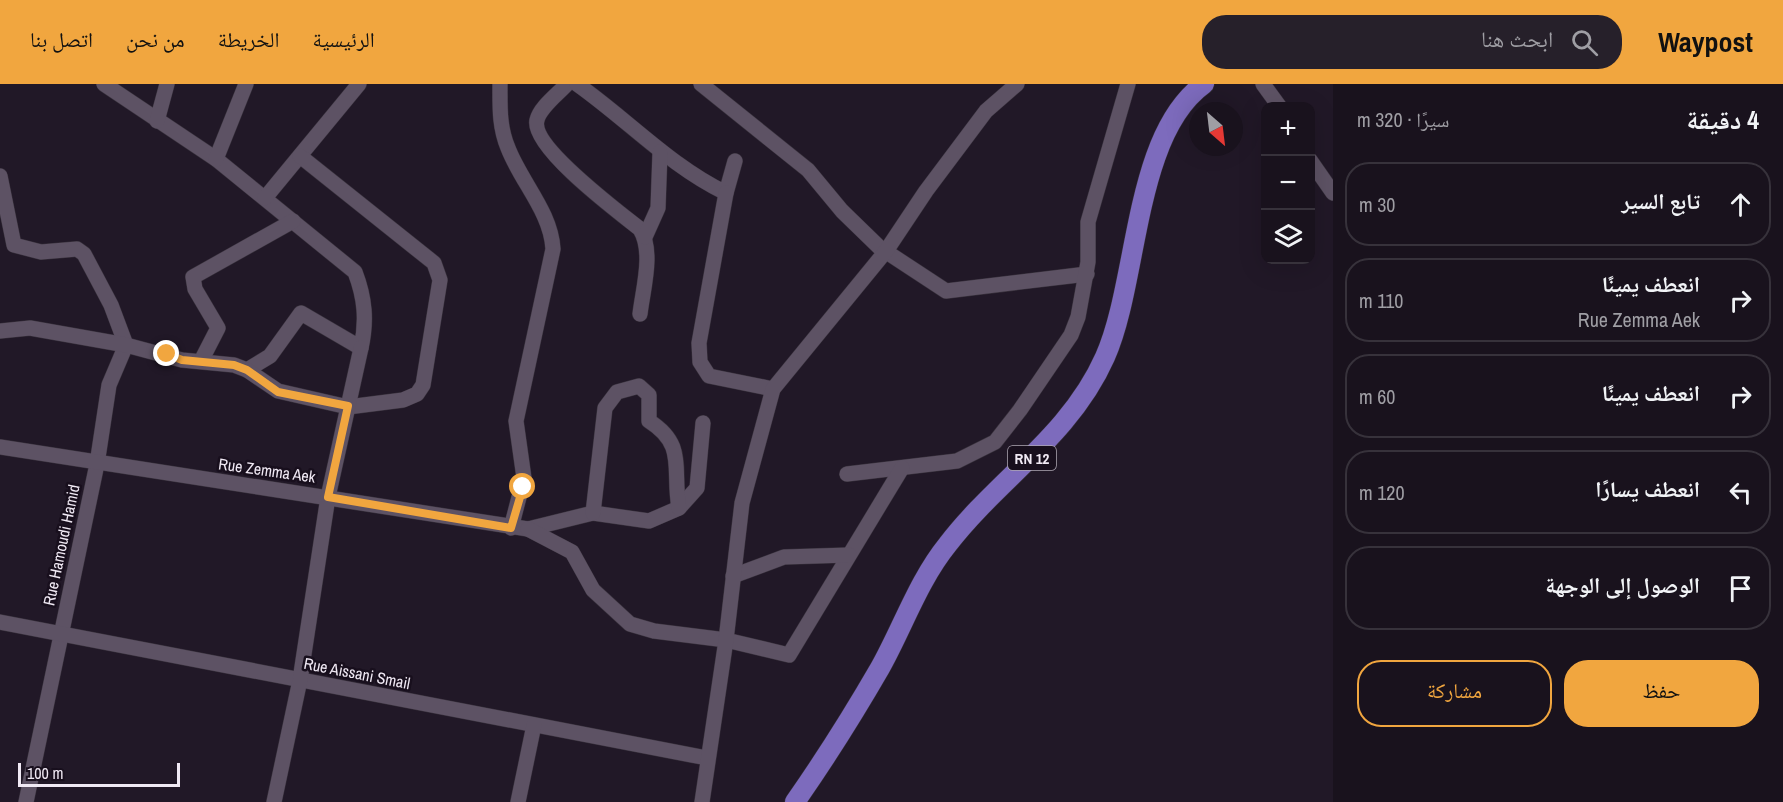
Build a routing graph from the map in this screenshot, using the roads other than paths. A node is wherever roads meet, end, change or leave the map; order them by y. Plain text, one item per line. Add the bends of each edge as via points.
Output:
1 (104, 84) edge
2 (167, 84) edge
3 (246, 84) edge
4 (359, 84) edge
5 (500, 84) edge
6 (567, 84) edge
7 (577, 84) edge
8 (701, 84) edge
9 (1017, 84) edge
10 (1128, 84) edge
11 (1204, 84) edge
12 (1263, 84) edge
13 (1276, 102) edge
14 (157, 121) junction
15 (660, 152) junction
16 (300, 156) junction
17 (216, 159) junction
18 (735, 161) dead end
19 (1315, 166) edge
20 (0, 176) edge
21 (726, 193) junction
22 (1333, 194) edge
23 (265, 198) junction
24 (293, 221) junction
25 (645, 237) junction
26 (886, 251) junction
27 (1087, 274) junction
28 (640, 314) dead end
29 (0, 331) edge
30 (126, 345) junction
31 (361, 348) junction
32 (201, 361) junction
33 (247, 370) junction
34 (773, 389) junction
35 (348, 406) junction
36 (703, 423) dead end
37 (0, 447) edge
38 (97, 464) junction
39 (902, 468) junction
40 (847, 474) dead end
41 (328, 497) junction
42 (679, 508) junction
43 (593, 513) junction
44 (511, 528) junction
45 (528, 529) junction
46 (849, 555) junction
47 (734, 576) junction
48 (0, 622) edge
49 (61, 634) junction
50 (726, 640) junction
51 (300, 680) junction
52 (534, 725) junction
53 (707, 758) junction
54 (26, 802) edge
55 (274, 802) edge
56 (518, 802) edge
57 (702, 802) edge
58 (795, 802) edge

1 - 14 street
2 - 14 street
3 - 17 street
4 - 16 street
5 - 44 street via 504,138 550,227 553,249 516,421 524,478
6 - 25 street via 539,115 538,134 588,187
7 - 15 street
8 - 26 street via 808,170 842,211
9 - 26 street via 986,111
10 - 27 street via 1088,222
11 - 58 main road, RN 12 via 1180,107 1165,134 1148,188 1116,325 1105,357 1082,399 1032,458 948,544 930,570 880,667
12 - 13 street
14 - 17 street
15 - 21 street
15 - 25 street via 658,208
16 - 23 street
16 - 35 street via 422,251 434,263 440,280 423,385 417,394 403,400
17 - 23 street
18 - 21 street
19 - 22 street
20 - 30 street via 14,245 41,252 77,249 84,254 111,304
21 - 34 street via 699,343 700,362 709,376
23 - 24 street
24 - 31 street via 355,272 363,294 366,326
24 - 32 street via 193,277 195,289 218,328
25 - 28 street via 647,257
26 - 27 street via 946,291
26 - 34 street
27 - 39 street via 1071,335 995,442 957,461
29 - 30 street via 30,328
30 - 32 street
30 - 38 street, Rue Hamoudi Hamid via 109,385
31 - 33 street via 301,313 270,356
31 - 35 street
32 - 33 street
33 - 35 street via 278,392
34 - 47 street via 742,503
35 - 41 street
36 - 42 street via 697,488
37 - 38 street, Rue Zemma Aek
38 - 41 street, Rue Zemma Aek
38 - 49 street, Rue Hamoudi Hamid
39 - 40 street
39 - 46 street
41 - 44 street, Rue Zemma Aek
41 - 51 street
42 - 43 street via 649,521
42 - 43 street via 674,445 664,430 649,421 649,395 639,386 617,392 605,408
43 - 45 street
44 - 45 street, Rue Zemma Aek
45 - 50 street via 573,552 593,590 630,624
46 - 47 street via 784,557
46 - 50 street via 789,655
47 - 50 street
48 - 49 street, Rue Aissani Smail
49 - 51 street, Rue Aissani Smail
49 - 54 street, Rue Hamoudi Hamid
50 - 53 street
51 - 52 street, Rue Aissani Smail
51 - 55 street
52 - 53 street, Rue Aissani Smail
52 - 56 street
53 - 57 street

